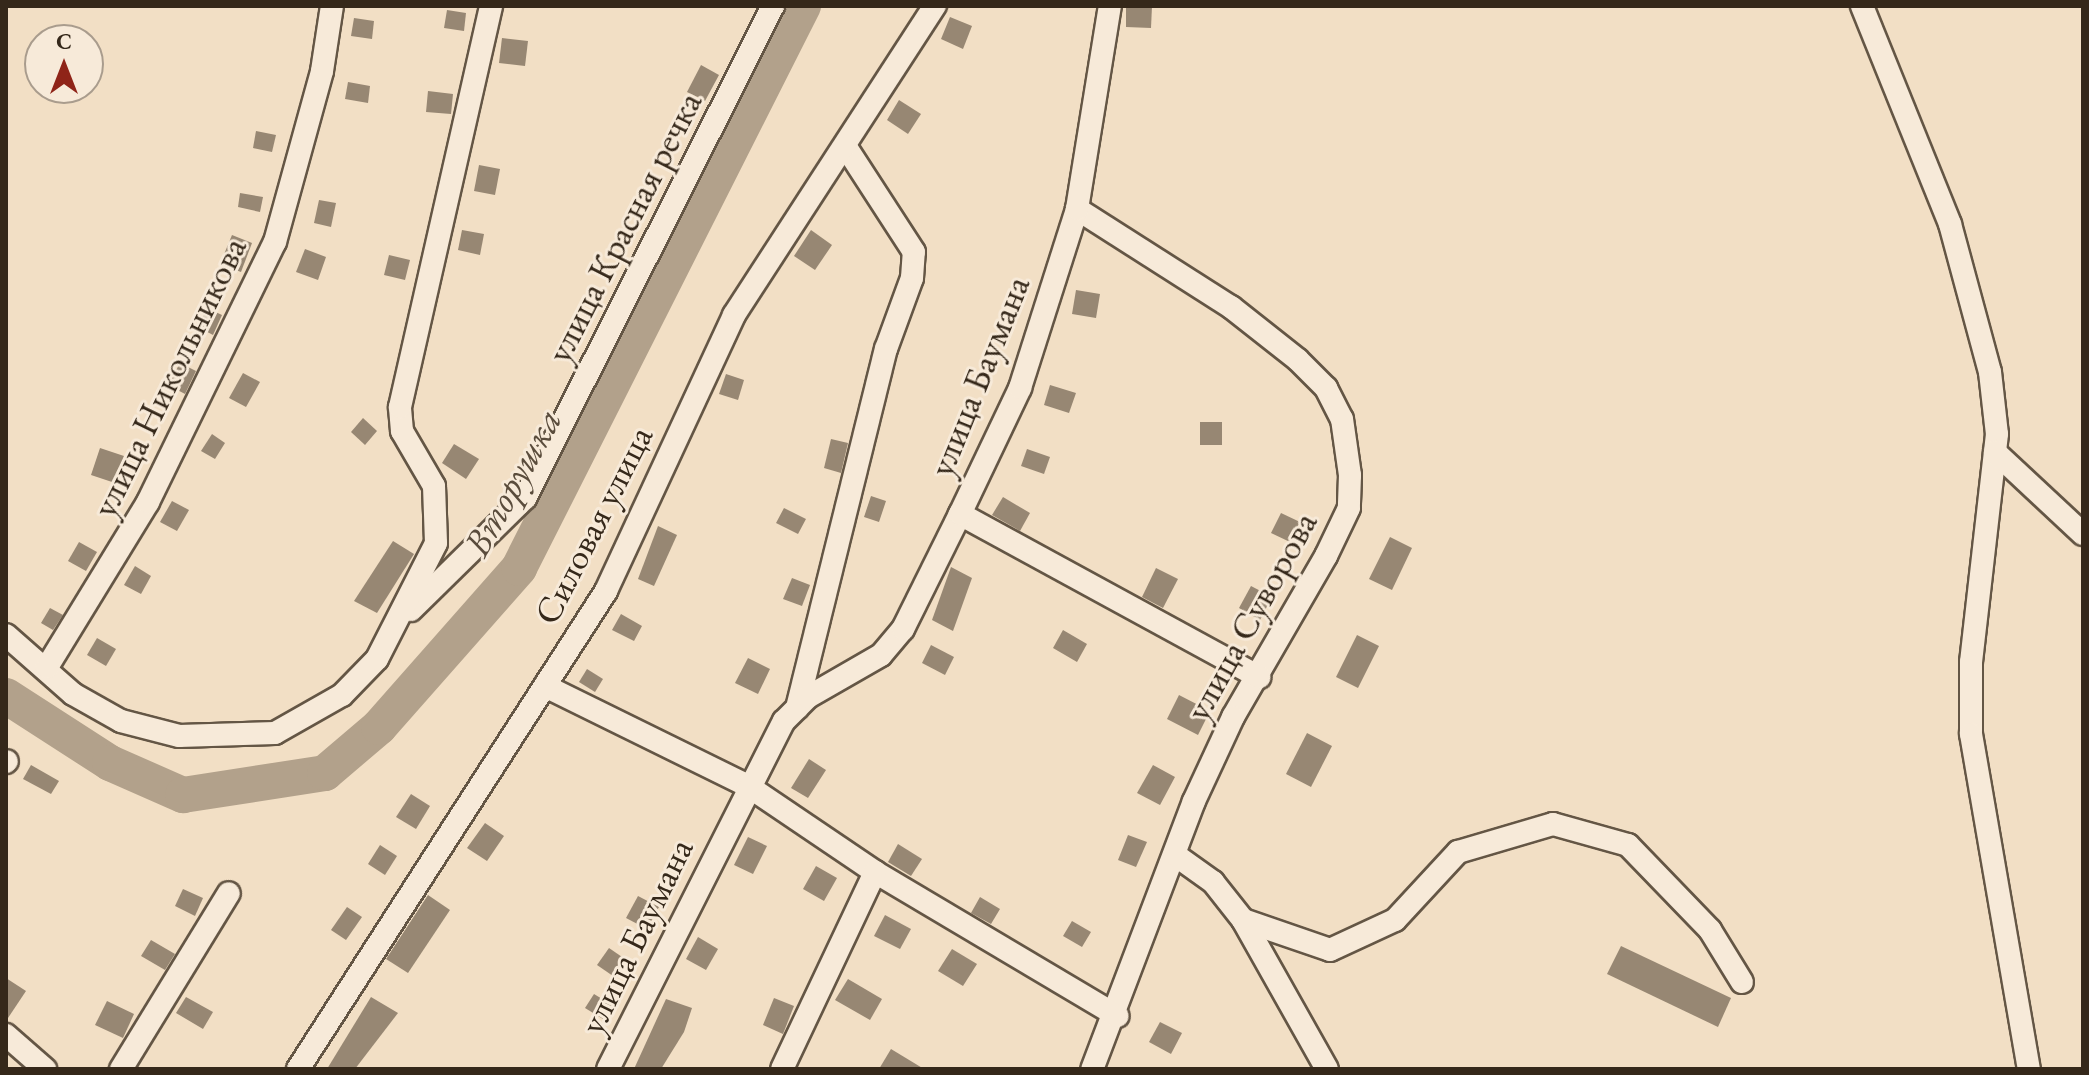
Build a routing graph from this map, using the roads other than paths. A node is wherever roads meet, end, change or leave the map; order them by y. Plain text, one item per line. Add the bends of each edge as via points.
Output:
1 (332, 6) edge
2 (491, 6) edge
3 (773, 6) edge
4 (935, 6) edge
5 (1110, 6) edge
6 (1862, 6) edge
7 (847, 149) junction
8 (1077, 209) junction
9 (1995, 452) junction
10 (960, 514) junction
11 (2083, 534) edge
12 (404, 617) junction
13 (6, 635) edge
14 (47, 667) junction
15 (1259, 677) junction
16 (545, 686) junction
17 (797, 708) junction
18 (748, 786) junction
19 (1178, 857) junction
20 (875, 872) junction
21 (229, 893) dead end
22 (1243, 920) junction
23 (1742, 982) dead end
24 (1118, 1016) junction
25 (6, 1035) edge
26 (45, 1069) edge
27 (121, 1069) edge
28 (298, 1069) edge
29 (608, 1069) edge
30 (782, 1069) edge
31 (1092, 1069) edge
32 (1327, 1069) edge
33 (2029, 1069) edge

1 - 14 street, улица Никольникова via 322,71 275,242 148,502
2 - 12 street via 404,377 402,431 434,486 438,514 436,543
3 - 12 street, улица Красная речка via 525,498
4 - 7 street, Силовая улица
5 - 8 street, улица Баумана
6 - 9 street via 1977,300
7 - 16 street, Силовая улица via 817,181 734,315 606,591
7 - 17 street, улица Баумана via 914,252 912,278 886,349
8 - 10 street, улица Баумана via 1020,388
8 - 15 street, улица Суворова via 1231,307 1326,388 1342,419 1349,508
9 - 11 street
9 - 33 street via 1971,662 1971,734
10 - 15 street
10 - 17 street, улица Баумана via 903,629 881,655
12 - 14 street via 342,695 275,733 179,736 121,721 73,694
13 - 14 street
15 - 19 street, улица Суворова via 1194,801
16 - 18 street
16 - 28 street, Силовая улица
17 - 18 street, улица Баумана
18 - 20 street
18 - 29 street, улица Баумана
19 - 22 street via 1213,882
19 - 24 street, улица Суворова
20 - 24 street
20 - 30 street
21 - 27 street
22 - 23 street via 1330,950 1395,920 1458,852 1553,824 1628,845 1710,930
22 - 32 street
24 - 31 street, улица Суворова
25 - 26 street

